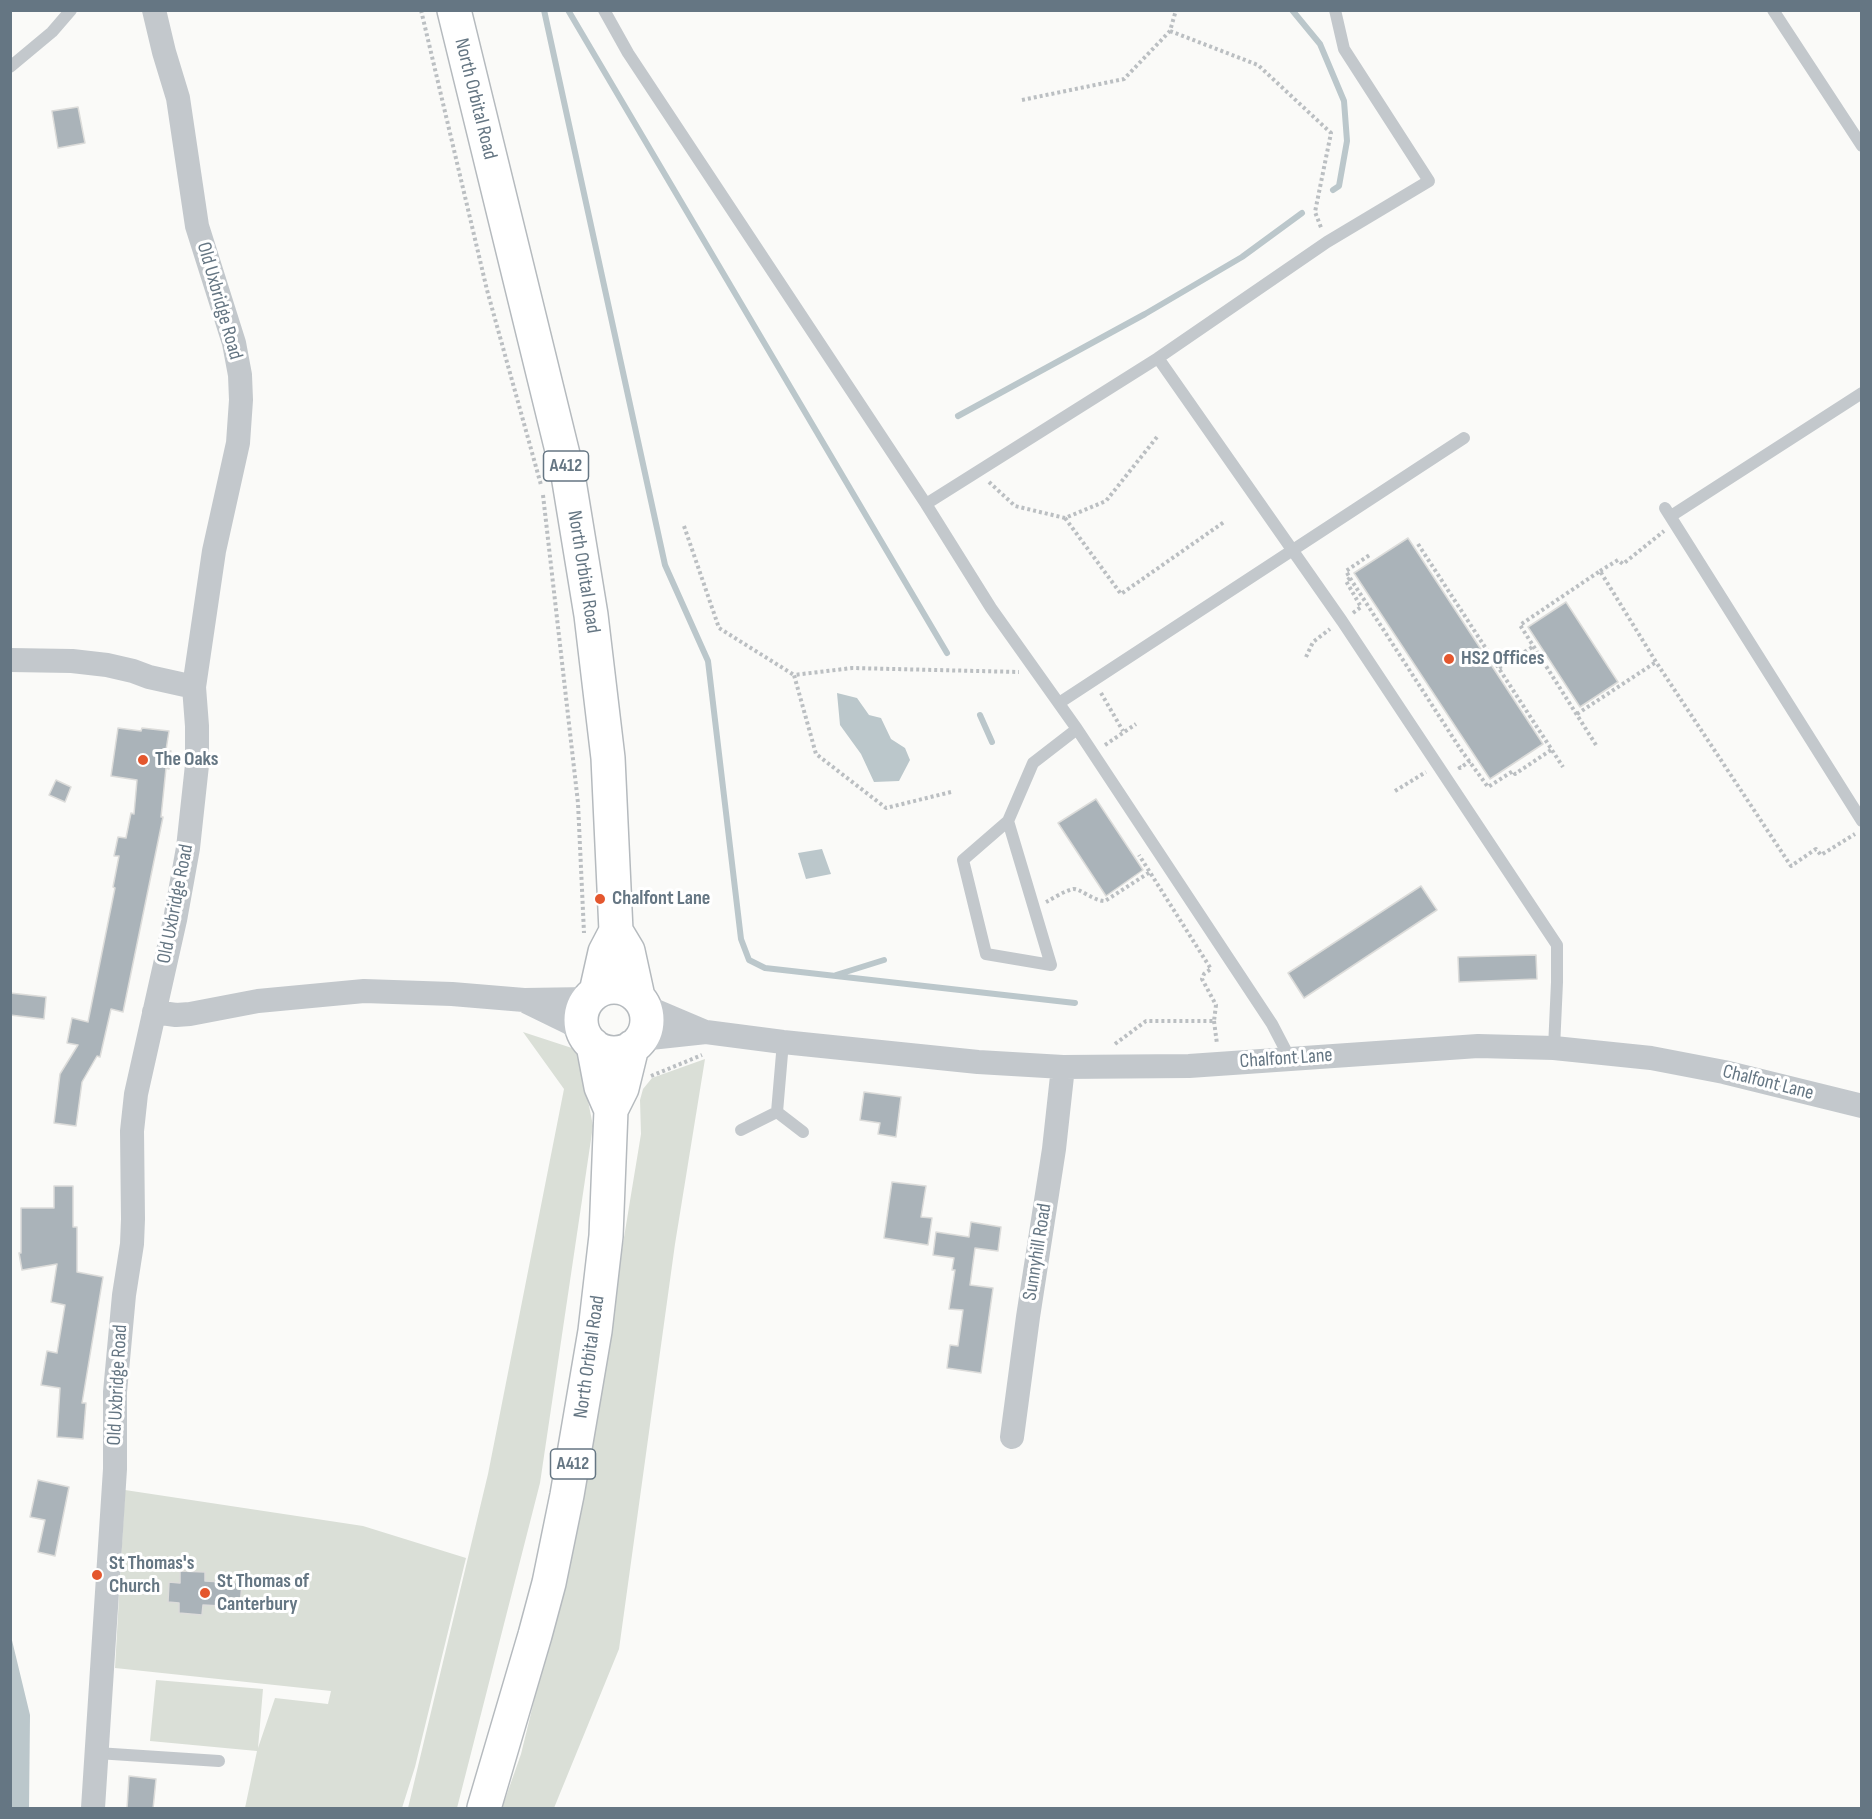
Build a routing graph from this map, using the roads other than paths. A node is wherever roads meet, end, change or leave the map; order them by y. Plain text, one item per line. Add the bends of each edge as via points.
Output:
1 (71, 10) edge
2 (154, 10) edge
3 (454, 10) edge
4 (604, 10) edge
5 (1335, 10) edge
6 (1773, 10) edge
7 (10, 67) edge
8 (1862, 146) edge
9 (1158, 358) junction
10 (1862, 393) edge
11 (1464, 438) dead end
12 (926, 504) junction
13 (1293, 549) junction
14 (10, 660) edge
15 (194, 687) junction
16 (1059, 703) junction
17 (1077, 729) junction
18 (1008, 821) junction
19 (1862, 821) edge
20 (616, 931) junction
21 (592, 996) junction
22 (524, 1000) junction
23 (641, 1002) junction
24 (154, 1012) junction
25 (706, 1032) junction
26 (589, 1041) junction
27 (783, 1042) junction
28 (637, 1043) junction
29 (1554, 1048) junction
30 (1288, 1060) junction
31 (1064, 1067) junction
32 (1862, 1106) edge
33 (611, 1110) junction
34 (777, 1112) junction
35 (741, 1130) dead end
36 (803, 1132) dead end
37 (1012, 1437) dead end
38 (97, 1753) junction
39 (219, 1761) dead end
40 (93, 1809) edge
41 (484, 1809) edge

1 - 7 lane via 52,32
2 - 15 street, Old Uxbridge Road via 178,98 197,226 226,315 242,400 238,443 214,551
3 - 20 main road, North Orbital Road / A412 via 568,475 591,615 608,758
4 - 12 lane via 628,53
5 - 9 lane via 1344,49 1429,181 1327,242
6 - 8 lane
9 - 12 lane
9 - 13 lane
10 - 19 lane via 1670,515
11 - 13 lane
12 - 16 lane via 991,608
13 - 16 lane
13 - 29 lane via 1557,945
14 - 15 street via 107,665
15 - 24 street, Old Uxbridge Road via 196,765 188,849
16 - 17 lane
17 - 18 lane via 1033,763
17 - 30 lane via 1272,1024
18 - 18 lane via 1034,908 1051,965 986,954 963,860
20 - 21 main road, North Orbital Road / A412 via 605,952
20 - 23 main road, North Orbital Road / A412 via 628,951
21 - 22 street
21 - 23 main road via 607,987 618,987
21 - 26 main road via 583,1009 582,1026
22 - 24 street via 364,991 258,1001 190,1014
22 - 26 street via 570,1023
23 - 25 street, Chalfont Lane
23 - 28 main road via 647,1017 646,1029
24 - 38 street, Old Uxbridge Road via 132,1131 132,1244 115,1392 115,1469
25 - 27 street, Chalfont Lane
25 - 28 street, Chalfont Lane
26 - 28 main road via 610,1052
26 - 33 main road, North Orbital Road / A412
27 - 31 street, Chalfont Lane
27 - 34 lane
28 - 33 main road, North Orbital Road / A412
29 - 30 street, Chalfont Lane via 1478,1046
29 - 32 street, Chalfont Lane via 1651,1058
30 - 31 street, Chalfont Lane
31 - 37 street, Sunnyhill Road
33 - 41 main road, North Orbital Road / A412 via 606,1236 582,1415 546,1594
34 - 35 lane
34 - 36 lane
38 - 39 lane
38 - 40 street, Old Uxbridge Road

